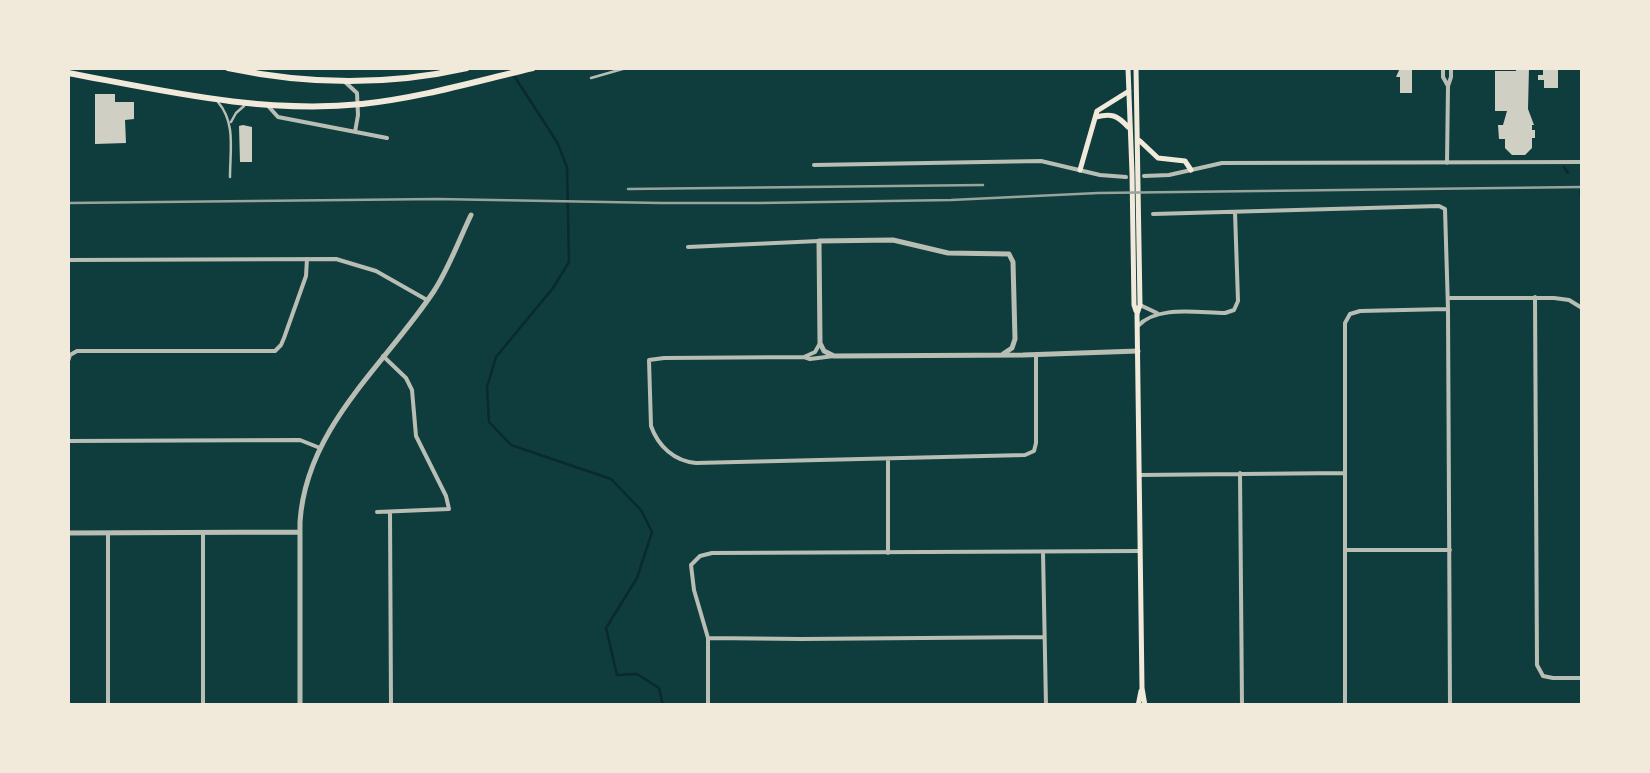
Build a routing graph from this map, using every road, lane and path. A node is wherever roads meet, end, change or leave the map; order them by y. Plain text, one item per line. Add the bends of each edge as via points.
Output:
1 (228, 68) edge
2 (467, 68) edge
3 (530, 68) edge
4 (626, 68) edge
5 (1128, 68) edge
6 (1136, 68) edge
7 (1443, 68) edge
8 (1451, 68) edge
9 (68, 73) edge
10 (591, 78) dead end
11 (345, 82) junction
12 (1448, 86) junction
13 (1128, 91) junction
14 (217, 100) junction
15 (246, 104) junction
16 (358, 104) junction
17 (268, 106) junction
18 (1096, 117) junction
19 (230, 124) junction
20 (1130, 129) junction
21 (355, 132) junction
22 (387, 138) dead end
23 (1138, 138) junction
24 (1582, 162) edge
25 (1447, 164) junction
26 (814, 165) dead end
27 (1080, 170) junction
28 (1191, 170) junction
29 (1135, 175) junction
30 (230, 177) dead end
31 (1136, 199) junction
32 (1236, 212) junction
33 (1153, 214) dead end
34 (471, 215) dead end
35 (819, 241) junction
36 (688, 247) dead end
37 (306, 259) junction
38 (68, 260) edge
39 (1448, 298) junction
40 (1535, 298) junction
41 (427, 300) junction
42 (1140, 305) junction
43 (1582, 308) edge
44 (1448, 309) junction
45 (1157, 313) junction
46 (1137, 314) junction
47 (1138, 326) junction
48 (1015, 339) junction
49 (820, 342) junction
50 (1138, 351) junction
51 (1003, 354) junction
52 (1032, 354) junction
53 (68, 356) edge
54 (383, 356) junction
55 (804, 356) junction
56 (834, 356) junction
57 (68, 441) edge
58 (320, 448) junction
59 (888, 460) junction
60 (1240, 473) junction
61 (1344, 473) junction
62 (1139, 475) junction
63 (378, 512) dead end
64 (390, 512) junction
65 (68, 532) edge
66 (108, 532) junction
67 (203, 532) junction
68 (300, 532) junction
69 (1346, 550) junction
70 (1450, 550) junction
71 (1140, 551) junction
72 (1043, 552) junction
73 (888, 553) junction
74 (1044, 637) junction
75 (708, 638) junction
76 (1582, 678) edge
77 (108, 706) edge
78 (203, 706) edge
79 (300, 706) edge
80 (391, 706) edge
81 (708, 706) edge
82 (1046, 706) edge
83 (1142, 706) edge
84 (1242, 706) edge
85 (1345, 706) edge
86 (1450, 706) edge

1 - 11 highway
2 - 11 highway
3 - 16 highway
4 - 10 lane
5 - 13 main road
6 - 23 main road
7 - 12 street
8 - 12 street
9 - 14 highway
11 - 16 street
12 - 25 street
13 - 18 main road
13 - 20 main road
14 - 15 highway
14 - 19 lane
15 - 17 highway
15 - 19 lane
16 - 17 highway
16 - 21 street
17 - 21 street via 278,117
18 - 20 main road via 1111,114
18 - 27 main road
19 - 30 lane
20 - 29 main road
21 - 22 street
23 - 28 main road via 1153,155 1185,161
23 - 29 main road
24 - 25 street
25 - 28 street via 1222,163
26 - 27 street via 1030,161
27 - 29 street
28 - 29 street
29 - 31 main road
31 - 42 main road
31 - 46 main road
32 - 33 street
32 - 39 street via 1444,207
32 - 45 street via 1234,310
34 - 41 street
35 - 36 street
35 - 48 street via 893,240 948,252 1009,254
35 - 49 street
37 - 38 street
37 - 41 street via 364,266
37 - 53 street via 304,283 275,351
39 - 40 street
39 - 44 street
40 - 43 street via 1569,300
40 - 76 street via 1537,666 1543,676
41 - 54 street
42 - 45 street
42 - 46 main road
44 - 61 street via 1350,314
44 - 70 street
45 - 47 street
46 - 47 main road
47 - 50 main road
48 - 51 street
48 - 52 street
49 - 55 street
49 - 56 street
50 - 52 street
50 - 62 main road
51 - 52 street
51 - 56 street
52 - 59 street via 1034,451
54 - 58 street
54 - 64 street via 412,390 416,436 449,509
55 - 56 street
55 - 59 street via 649,360 654,435 685,462
57 - 58 street via 292,440
58 - 68 street via 302,501
59 - 73 street
60 - 61 street
60 - 62 street
60 - 84 street
61 - 69 street
62 - 71 main road
63 - 64 street
64 - 80 street
65 - 66 street
66 - 67 street
66 - 77 street
67 - 68 street
67 - 78 street
68 - 79 street
69 - 70 street
69 - 85 street
70 - 86 street
71 - 72 street
71 - 83 main road
72 - 73 street
72 - 74 street
73 - 75 street via 700,556 691,566
74 - 75 street
74 - 82 street
75 - 81 street

